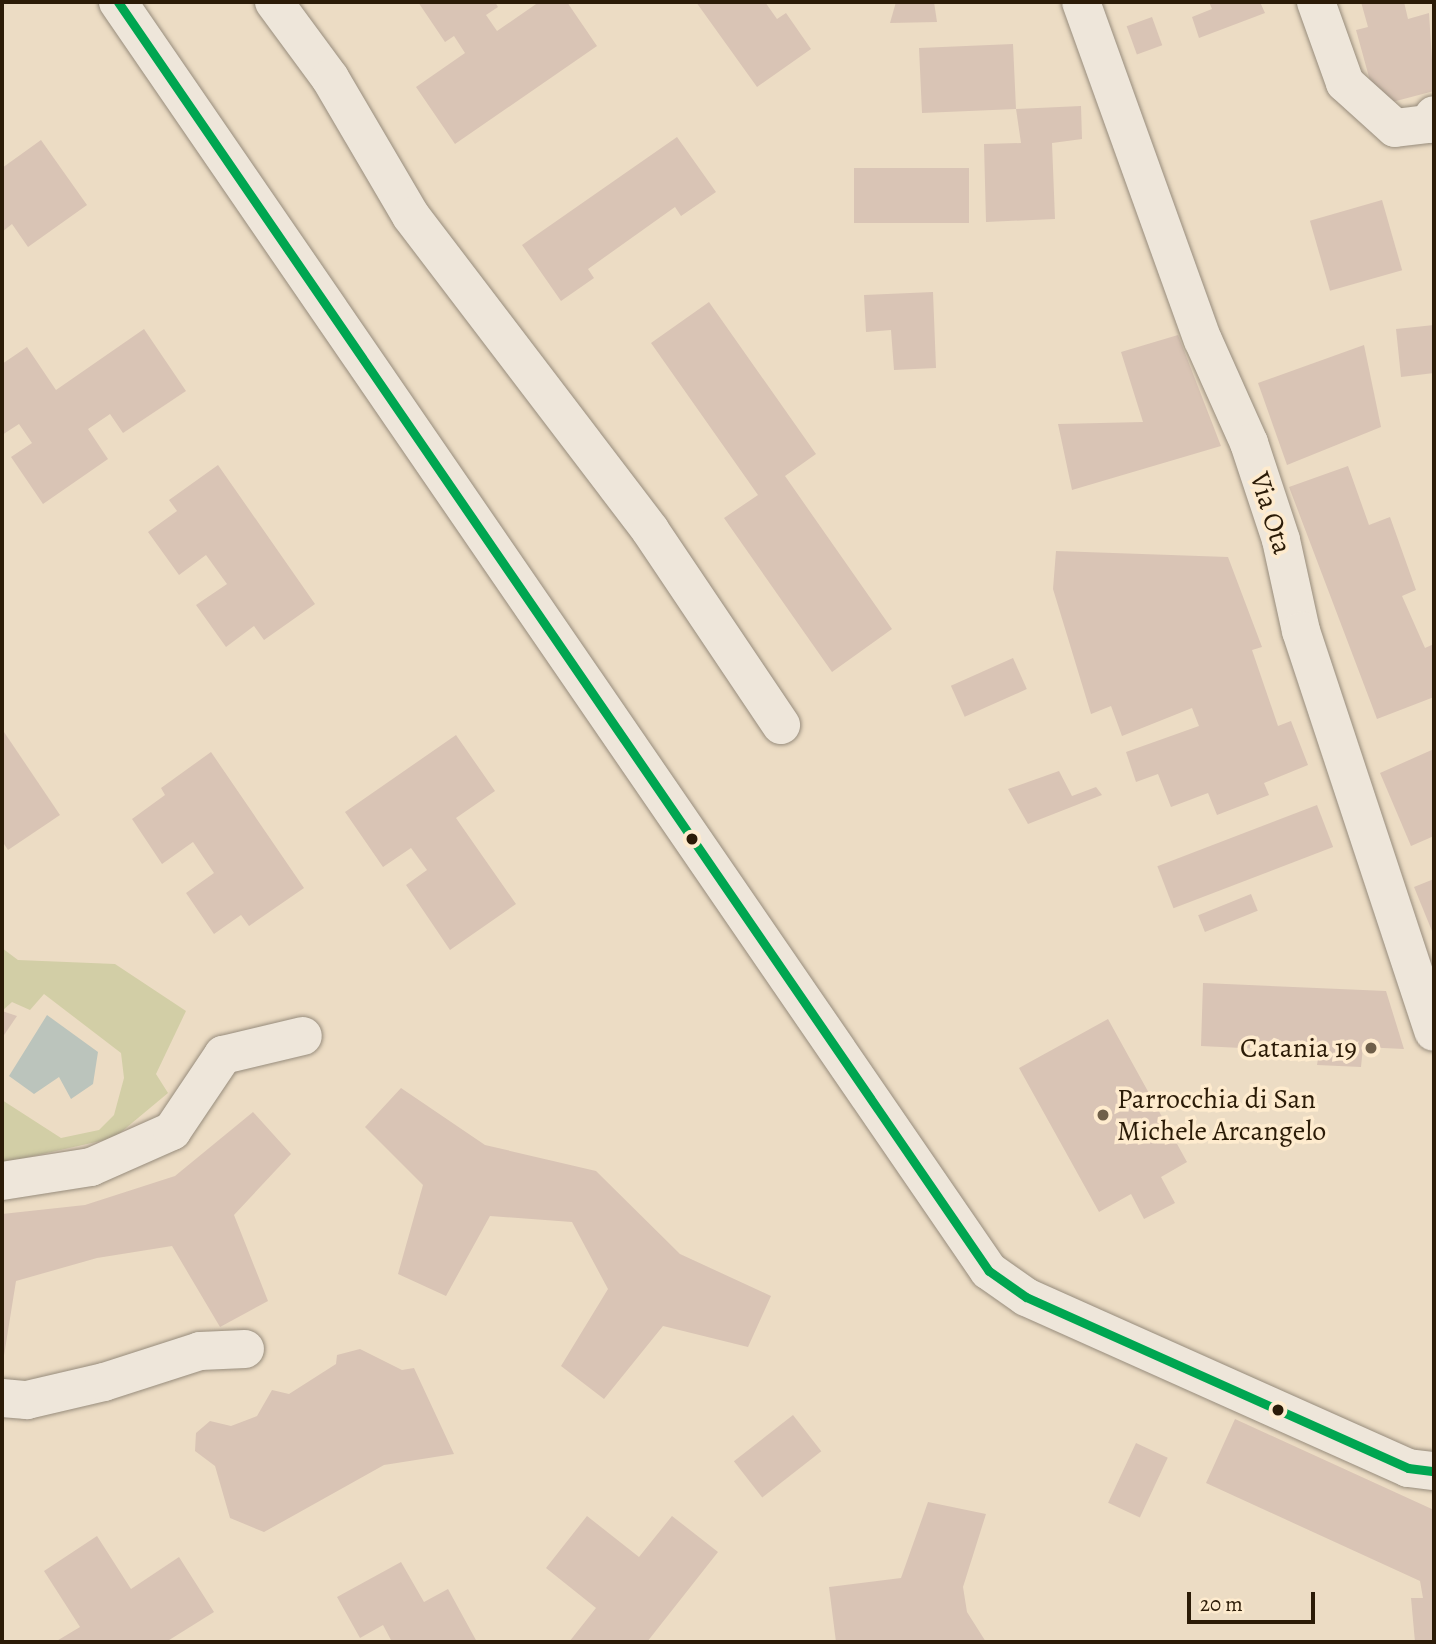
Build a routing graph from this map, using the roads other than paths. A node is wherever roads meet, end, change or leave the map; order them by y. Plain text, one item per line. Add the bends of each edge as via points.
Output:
1 (118, 2) edge
2 (274, 2) edge
3 (1082, 2) edge
4 (1316, 2) edge
5 (1434, 115) edge
6 (780, 724) dead end
7 (1434, 1032) edge
8 (303, 1036) dead end
9 (2, 1181) edge
10 (245, 1349) dead end
11 (2, 1398) edge
12 (1434, 1471) edge

1 - 12 street via 989,1271 1026,1297 1408,1468
2 - 6 street via 330,78 411,216 650,530
3 - 7 street, Via Ota via 1203,340 1249,443 1281,540 1301,631
4 - 5 street via 1345,83 1395,128 1429,124
8 - 9 street via 223,1055 172,1131 91,1167
10 - 11 street via 200,1351 104,1382 27,1400

